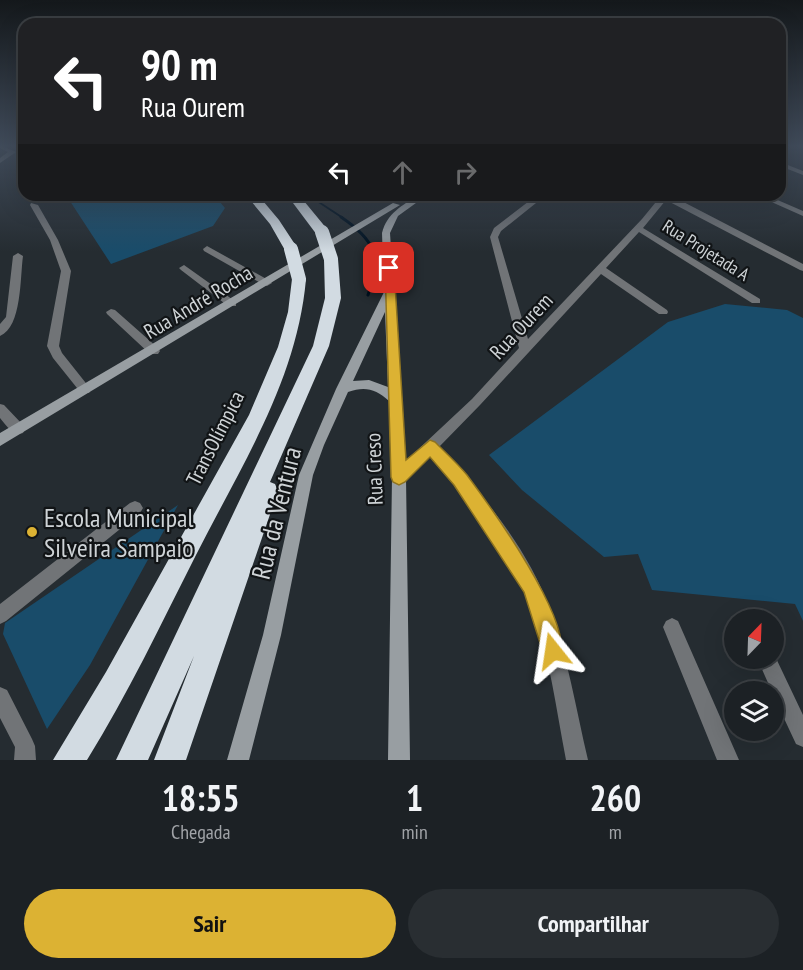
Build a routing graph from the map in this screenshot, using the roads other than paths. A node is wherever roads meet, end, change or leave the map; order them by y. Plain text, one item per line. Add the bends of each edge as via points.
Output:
1 (257, 201) edge
2 (298, 201) edge
3 (404, 201) edge
4 (413, 201) edge
5 (534, 201) edge
6 (660, 201) edge
7 (674, 201) edge
8 (773, 201) edge
9 (34, 206) dead end
10 (803, 214) edge
11 (638, 228) junction
12 (207, 249) dead end
13 (18, 256) dead end
14 (184, 268) dead end
15 (803, 268) edge
16 (601, 269) junction
17 (267, 283) junction
18 (391, 288) junction
19 (756, 301) dead end
20 (232, 304) junction
21 (111, 312) dead end
22 (663, 312) dead end
23 (0, 332) edge
24 (525, 349) junction
25 (154, 351) junction
26 (342, 389) junction
27 (85, 390) junction
28 (393, 398) junction
29 (0, 409) edge
30 (18, 429) junction
31 (284, 429) junction
32 (0, 440) edge
33 (430, 447) junction
34 (399, 477) junction
35 (135, 508) dead end
36 (0, 615) edge
37 (672, 627) dead end
38 (771, 669) edge
39 (0, 697) edge
40 (803, 737) edge
41 (25, 753) edge
42 (69, 760) edge
43 (132, 760) edge
44 (170, 760) edge
45 (238, 760) edge
46 (399, 760) edge
47 (577, 760) edge
48 (728, 760) edge

1 - 42 highway, TransOlímpica, bridge via 291,249 299,279 295,317 282,359 261,408 148,621
2 - 31 highway, bridge via 322,232 333,276 330,317 321,346
3 - 17 street, Rua André Rocha
4 - 18 street, Rua Creso via 388,221
5 - 24 street via 497,230 494,237
6 - 11 street, Rua Ourem
7 - 15 street
8 - 10 street
9 - 27 street via 66,271 53,346
11 - 16 street, Rua Ourem
11 - 19 street, Rua Projetada A
12 - 17 street
13 - 23 street via 11,317
14 - 20 street
16 - 22 street
16 - 24 street, Rua Ourem
17 - 20 street, Rua André Rocha
18 - 26 street, Rua da Ventura
18 - 28 street, Rua Creso
20 - 25 street, Rua André Rocha
21 - 25 street
24 - 33 street, Rua Ourem
25 - 27 street, Rua André Rocha
26 - 28 street via 364,383 377,385
26 - 45 street, Rua da Ventura via 306,475 272,635
27 - 30 street, Rua André Rocha
28 - 34 street, Rua Creso
29 - 30 street
30 - 32 street, Rua André Rocha
31 - 43 highway
31 - 44 highway via 262,505
33 - 34 street, Rua Ourem
33 - 47 street via 460,479 532,587 548,630
34 - 46 street, Rua Creso
35 - 36 street
37 - 48 street
38 - 40 street
39 - 41 street

